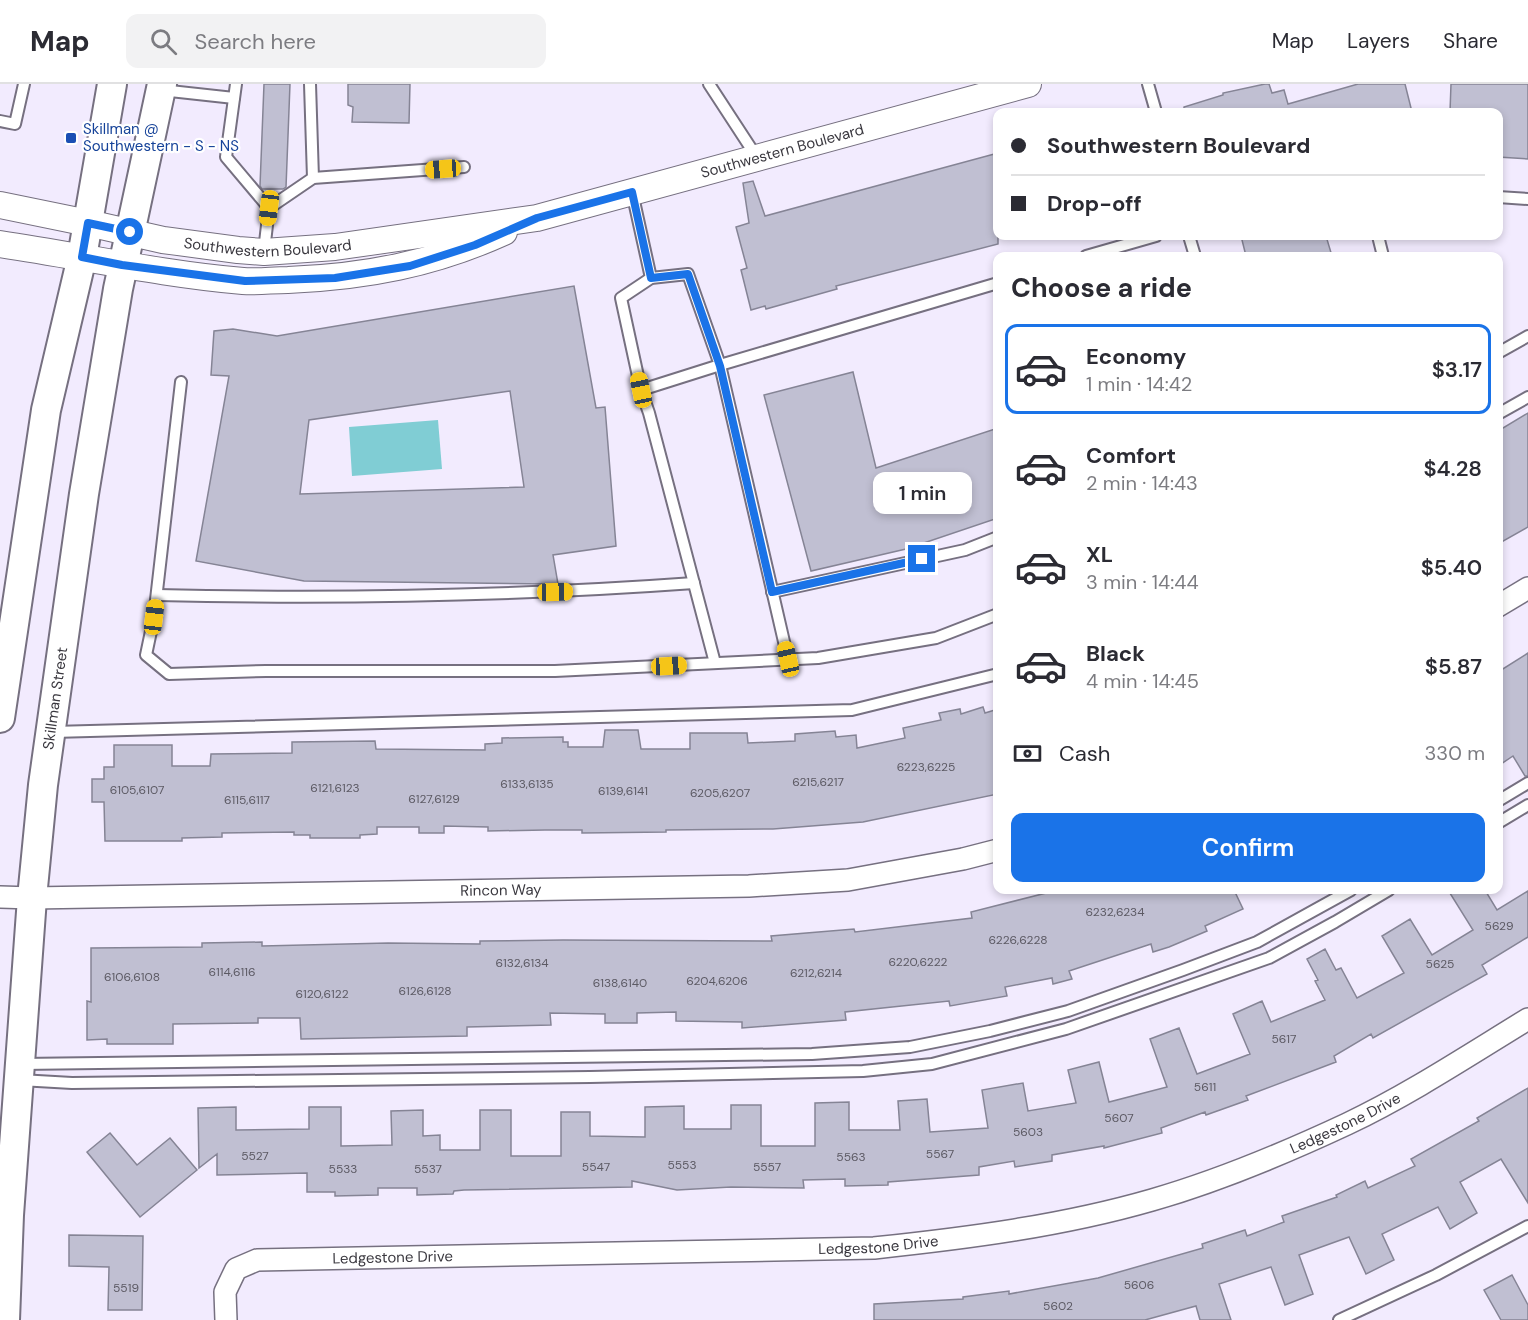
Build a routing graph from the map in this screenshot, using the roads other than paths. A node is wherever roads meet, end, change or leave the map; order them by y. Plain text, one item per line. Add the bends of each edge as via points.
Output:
1 (24, 84) edge
2 (112, 84) edge
3 (236, 84) edge
4 (310, 84) edge
5 (709, 84) edge
6 (1028, 84) edge
7 (1148, 84) edge
8 (161, 87) edge
9 (234, 98) junction
10 (1155, 108) edge
11 (0, 121) edge
12 (757, 158) junction
13 (464, 167) dead end
14 (313, 178) junction
15 (632, 192) junction
16 (1503, 197) edge
17 (1528, 199) edge
18 (0, 205) edge
19 (269, 208) junction
20 (537, 218) junction
21 (88, 223) junction
22 (130, 232) junction
23 (1142, 240) edge
24 (0, 244) edge
25 (264, 252) junction
26 (1100, 252) edge
27 (82, 257) junction
28 (122, 265) junction
29 (651, 278) junction
30 (993, 284) edge
31 (1528, 336) edge
32 (1503, 350) edge
33 (720, 366) junction
34 (181, 382) dead end
35 (641, 390) junction
36 (1528, 397) edge
37 (1503, 411) edge
38 (993, 539) edge
39 (694, 583) junction
40 (1528, 588) edge
41 (772, 592) junction
42 (157, 595) junction
43 (1503, 603) edge
44 (993, 616) edge
45 (788, 659) junction
46 (715, 663) junction
47 (993, 675) edge
48 (0, 718) edge
49 (50, 732) junction
50 (1528, 783) edge
51 (1503, 798) edge
52 (1528, 805) edge
53 (1503, 820) edge
54 (993, 851) edge
55 (1345, 894) edge
56 (1382, 894) edge
57 (0, 897) edge
58 (32, 898) junction
59 (1528, 1019) edge
60 (20, 1072) junction
61 (1528, 1226) edge
62 (5, 1320) edge
63 (226, 1320) edge
64 (1339, 1320) edge

1 - 11 lane via 15,124
2 - 21 main road
3 - 9 lane
4 - 14 lane
5 - 12 lane
6 - 12 street, Southwestern Boulevard
7 - 10 lane
8 - 9 lane
8 - 22 main road, Skillman Street
9 - 19 lane via 226,157
12 - 15 street, Southwestern Boulevard
13 - 14 lane
14 - 19 lane
15 - 20 street, Southwestern Boulevard
15 - 29 lane
16 - 17 lane
18 - 21 street, Southwestern Boulevard
19 - 25 lane
20 - 25 street, Southwestern Boulevard via 346,246
20 - 28 street, Southwestern Boulevard via 475,245 410,266 335,278 245,281
21 - 22 street, Southwestern Boulevard
21 - 27 main road
22 - 25 street, Southwestern Boulevard via 163,240
22 - 28 main road, Skillman Street
23 - 26 lane
24 - 27 street, Southwestern Boulevard
27 - 28 street, Southwestern Boulevard
27 - 48 main road via 46,410
28 - 49 main road, Skillman Street
29 - 33 lane via 688,274
29 - 35 lane via 621,298
30 - 33 lane
31 - 32 lane
33 - 35 lane
33 - 41 lane
34 - 42 lane
35 - 39 lane
36 - 37 lane
38 - 41 lane via 964,550
39 - 42 lane via 579,591
39 - 46 lane
40 - 43 street
41 - 45 lane
42 - 46 lane via 147,655 169,674 555,671
44 - 45 lane via 936,638 818,658
45 - 46 lane
47 - 49 lane via 852,710
49 - 58 main road, Skillman Street
50 - 51 lane
52 - 53 lane
54 - 58 street, Rincon Way via 848,880 749,886
55 - 60 lane via 1257,942 1068,1011 910,1047 812,1054
56 - 60 lane via 1269,957 1066,1029 932,1064 863,1071 72,1083
57 - 58 street, Rincon Way
58 - 60 main road, Skillman Street
59 - 63 street, Ledgestone Drive via 1348,1123 1249,1166 1153,1200 1069,1221 874,1248 257,1260 236,1269 225,1292
60 - 62 main road, Skillman Street
61 - 64 lane

